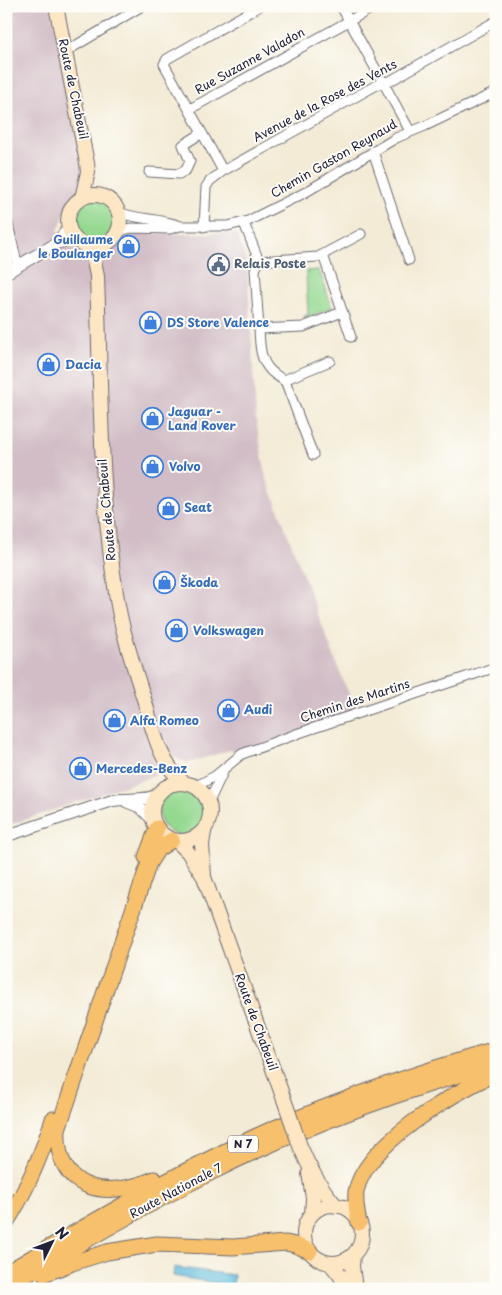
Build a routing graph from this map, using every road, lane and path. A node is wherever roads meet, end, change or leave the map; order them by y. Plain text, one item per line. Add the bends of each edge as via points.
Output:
1 (56, 6) edge
2 (142, 6) edge
3 (260, 6) edge
4 (341, 6) edge
5 (376, 6) edge
6 (349, 21) junction
7 (496, 21) edge
8 (65, 52) junction
9 (382, 82) junction
10 (496, 92) edge
11 (190, 109) junction
12 (410, 131) junction
13 (202, 133) junction
14 (178, 136) dead end
15 (183, 145) junction
16 (373, 151) junction
17 (223, 171) junction
18 (88, 172) junction
19 (149, 172) dead end
20 (102, 196) junction
21 (82, 198) junction
22 (118, 212) junction
23 (6, 216) edge
24 (244, 223) junction
25 (180, 226) junction
26 (204, 227) junction
27 (117, 232) junction
28 (361, 234) dead end
29 (77, 237) junction
30 (104, 244) junction
31 (323, 255) junction
32 (409, 260) dead end
33 (259, 261) junction
34 (18, 266) junction
35 (6, 274) edge
36 (97, 276) junction
37 (342, 312) junction
38 (259, 329) junction
39 (351, 337) dead end
40 (330, 361) dead end
41 (284, 380) junction
42 (313, 455) dead end
43 (496, 667) edge
44 (156, 738) junction
45 (225, 767) junction
46 (188, 784) junction
47 (160, 793) junction
48 (118, 799) junction
49 (209, 802) junction
50 (155, 824) junction
51 (204, 832) junction
52 (6, 836) edge
53 (175, 841) junction
54 (204, 877) junction
55 (496, 1050) edge
56 (496, 1064) edge
57 (496, 1074) edge
58 (309, 1168) junction
59 (180, 1174) junction
60 (336, 1206) junction
61 (312, 1214) junction
62 (6, 1223) edge
63 (359, 1223) junction
64 (310, 1251) junction
65 (353, 1255) junction
66 (330, 1263) junction
67 (7, 1282) edge
68 (348, 1289) edge
69 (355, 1289) edge

1 - 8 main road, Route de Chabeuil
2 - 8 street
3 - 11 street via 167,59 164,64
4 - 6 street
5 - 6 street, Rue Suzanne Valadon
6 - 9 street
6 - 11 street, Rue Suzanne Valadon
7 - 9 street, Avenue de la Rose des Vents via 390,81
8 - 18 main road, Route de Chabeuil
9 - 12 street
9 - 17 street, Avenue de la Rose des Vents
10 - 12 street, Chemin Gaston Reynaud
11 - 13 street
12 - 16 street, Chemin Gaston Reynaud
13 - 15 street
13 - 17 street
14 - 15 street
15 - 19 street via 190,161 183,173
16 - 24 street, Chemin Gaston Reynaud via 306,192
16 - 32 street
17 - 26 street, Avenue de la Rose des Vents via 206,187
18 - 20 main road, Route de Chabeuil
18 - 21 main road, Route de Chabeuil
20 - 21 main road
20 - 22 main road
21 - 29 main road via 70,210 68,221
22 - 25 street, Chemin Gaston Reynaud
22 - 27 main road
23 - 34 street
24 - 26 street, Chemin Gaston Reynaud
24 - 33 street
25 - 26 street, Chemin Gaston Reynaud
25 - 27 street, Chemin Gaston Reynaud via 170,229 131,228
27 - 30 main road
28 - 31 street
29 - 30 main road via 96,246
29 - 34 street via 57,243
29 - 36 main road, Route de Chabeuil via 94,261
30 - 36 main road, Route de Chabeuil
31 - 33 street
31 - 37 street
33 - 38 street via 255,270
34 - 35 street
36 - 44 main road, Route de Chabeuil via 108,540 128,647
37 - 38 street via 303,327
37 - 39 street
38 - 41 street via 264,361
40 - 41 street
41 - 42 street
43 - 45 street, Chemin des Martins via 242,754
44 - 46 main road via 167,765 175,776
44 - 47 main road via 162,772
45 - 46 street, Chemin des Martins via 208,781
45 - 49 street
46 - 47 main road via 175,784
46 - 49 main road via 205,795
47 - 48 street via 150,799
47 - 50 main road via 152,810
48 - 50 street via 140,807
48 - 52 street
49 - 51 main road via 210,818
50 - 53 main road via 163,836
50 - 62 highway via 44,1148 24,1194
51 - 53 main road via 187,841
51 - 54 main road
53 - 54 main road via 188,852
53 - 59 highway via 158,849 149,863 59,1121 57,1144 69,1172 96,1188 128,1189 165,1175
54 - 58 main road, Route de Chabeuil, bridge
55 - 59 highway, Route Nationale 7 / N 7 via 349,1098 268,1131
56 - 67 highway, Route Nationale 7 / N 7 via 367,1105 269,1145
57 - 63 highway via 433,1107 374,1158 356,1192
58 - 60 main road
58 - 61 main road
59 - 67 highway, Route Nationale 7 / N 7 via 96,1220
60 - 61 main road
60 - 63 main road via 350,1211
61 - 64 main road via 304,1232
63 - 65 main road via 361,1240
64 - 66 main road via 315,1257
64 - 67 highway via 286,1243 233,1247 157,1244 107,1252 55,1269 28,1282
65 - 66 main road via 342,1262
65 - 69 main road
66 - 68 main road

